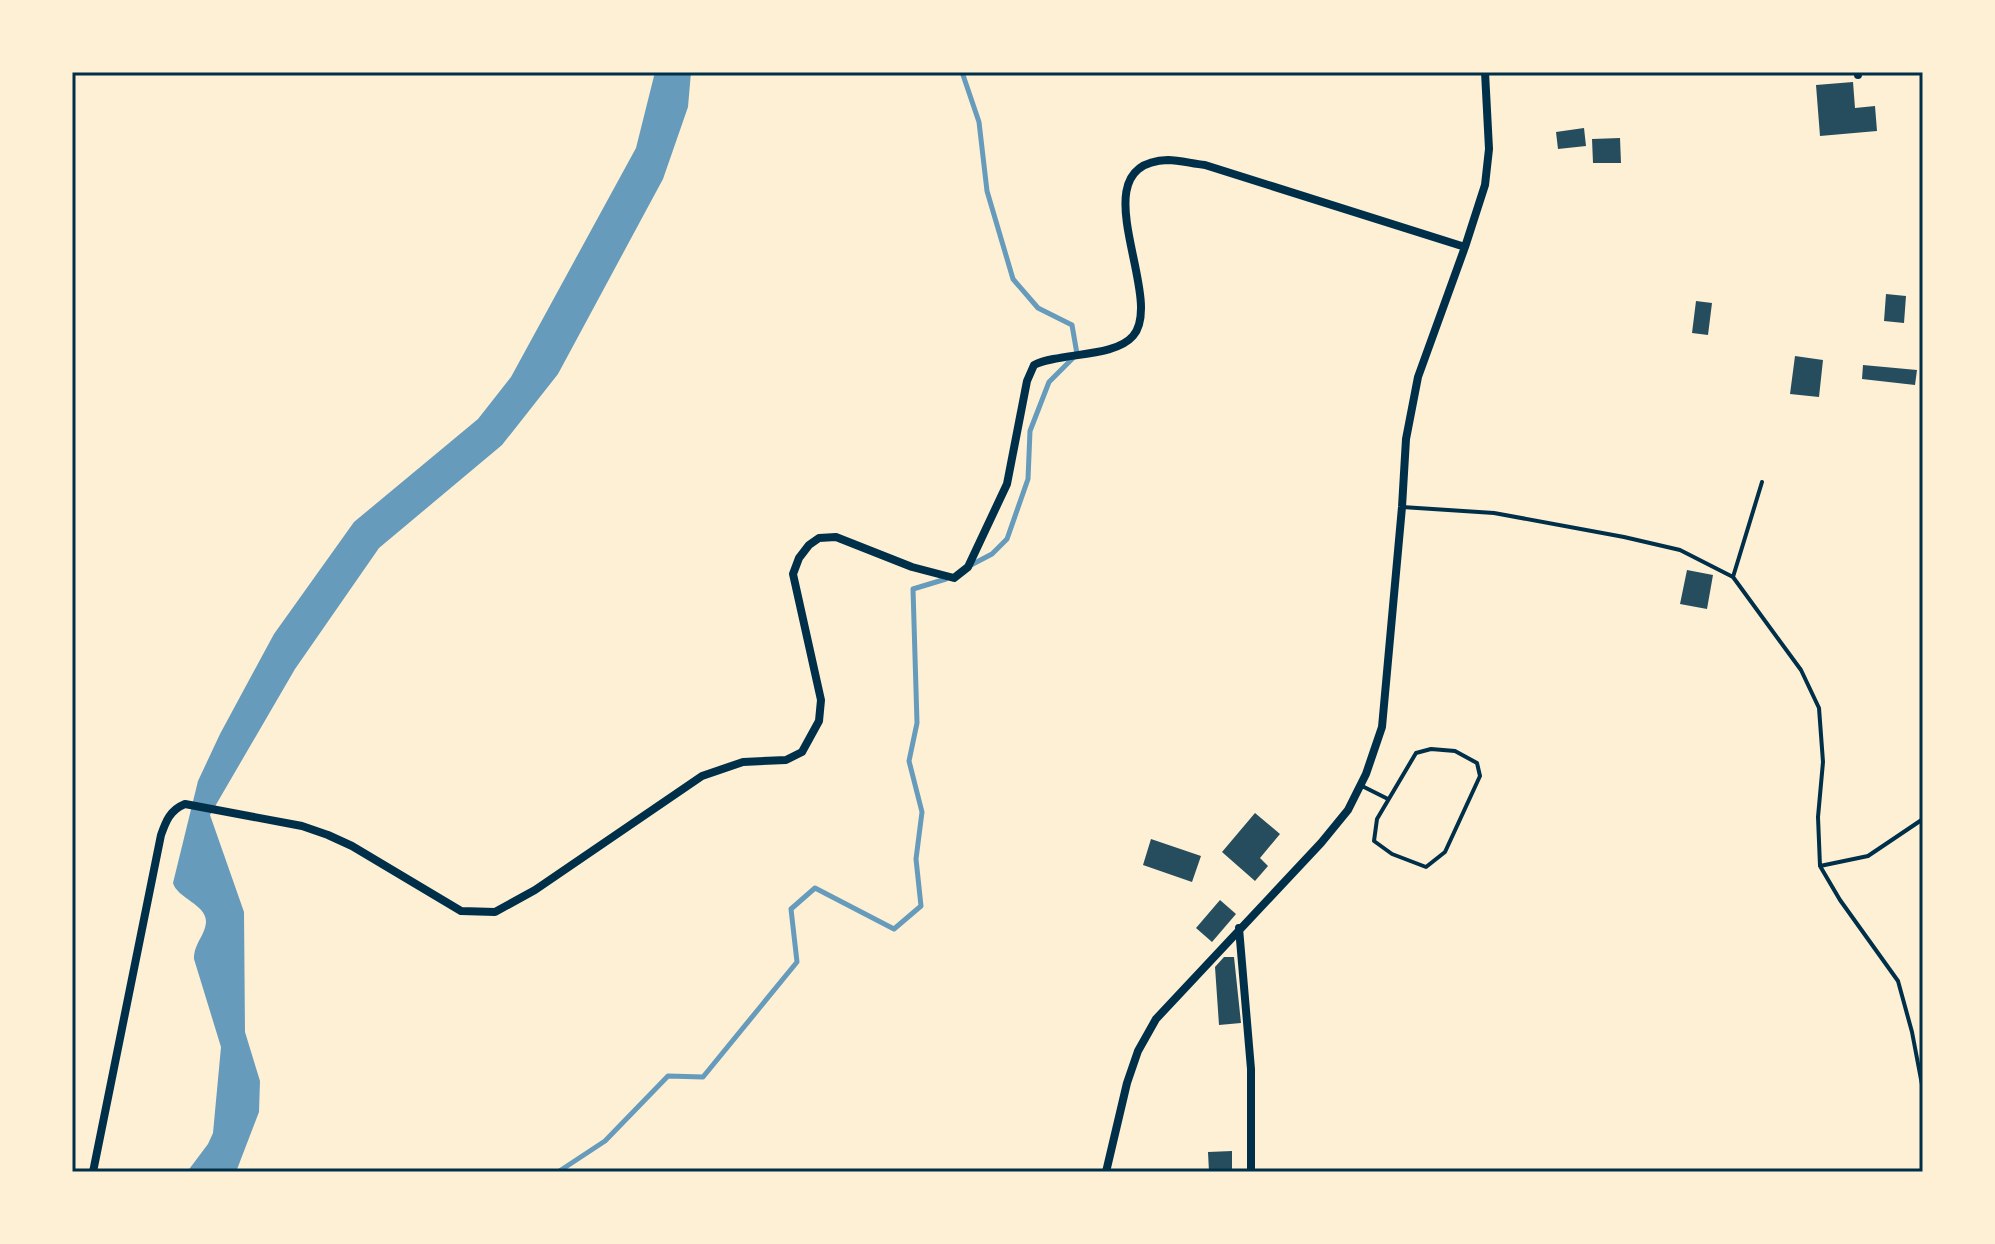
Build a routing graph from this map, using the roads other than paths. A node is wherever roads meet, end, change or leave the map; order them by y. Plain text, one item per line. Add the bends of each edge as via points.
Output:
1 (1485, 72) edge
2 (1465, 247) junction
3 (1762, 482) dead end
4 (1402, 507) junction
5 (1733, 577) junction
6 (1360, 785) junction
7 (1388, 799) junction
8 (1923, 819) edge
9 (1820, 866) junction
10 (1239, 928) junction
11 (1923, 1090) edge
12 (93, 1172) edge
13 (1106, 1172) edge
14 (1251, 1172) edge

1 - 2 street via 1485,185
2 - 4 street via 1418,377 1406,439
2 - 12 street via 1205,165 1167,160 1146,165 1130,180 1124,202 1142,315 1135,334 1121,347 1034,365 1007,484 968,567 954,578 836,537 819,538 799,558 793,574 821,700 819,721 802,752 786,760 743,762 702,776 495,912 461,911 328,835 302,826 185,804 176,808 161,835
3 - 5 lane
4 - 5 lane via 1494,513 1624,537 1680,550
4 - 6 street via 1382,727
5 - 9 lane via 1801,670 1819,708
6 - 7 lane
6 - 10 street via 1321,843
7 - 7 lane via 1416,753 1455,751 1477,763 1480,776 1445,852 1426,867 1374,841 1377,819
8 - 9 lane via 1868,856
9 - 11 lane via 1898,981
10 - 13 street via 1156,1019 1138,1051
10 - 14 street via 1251,1069

